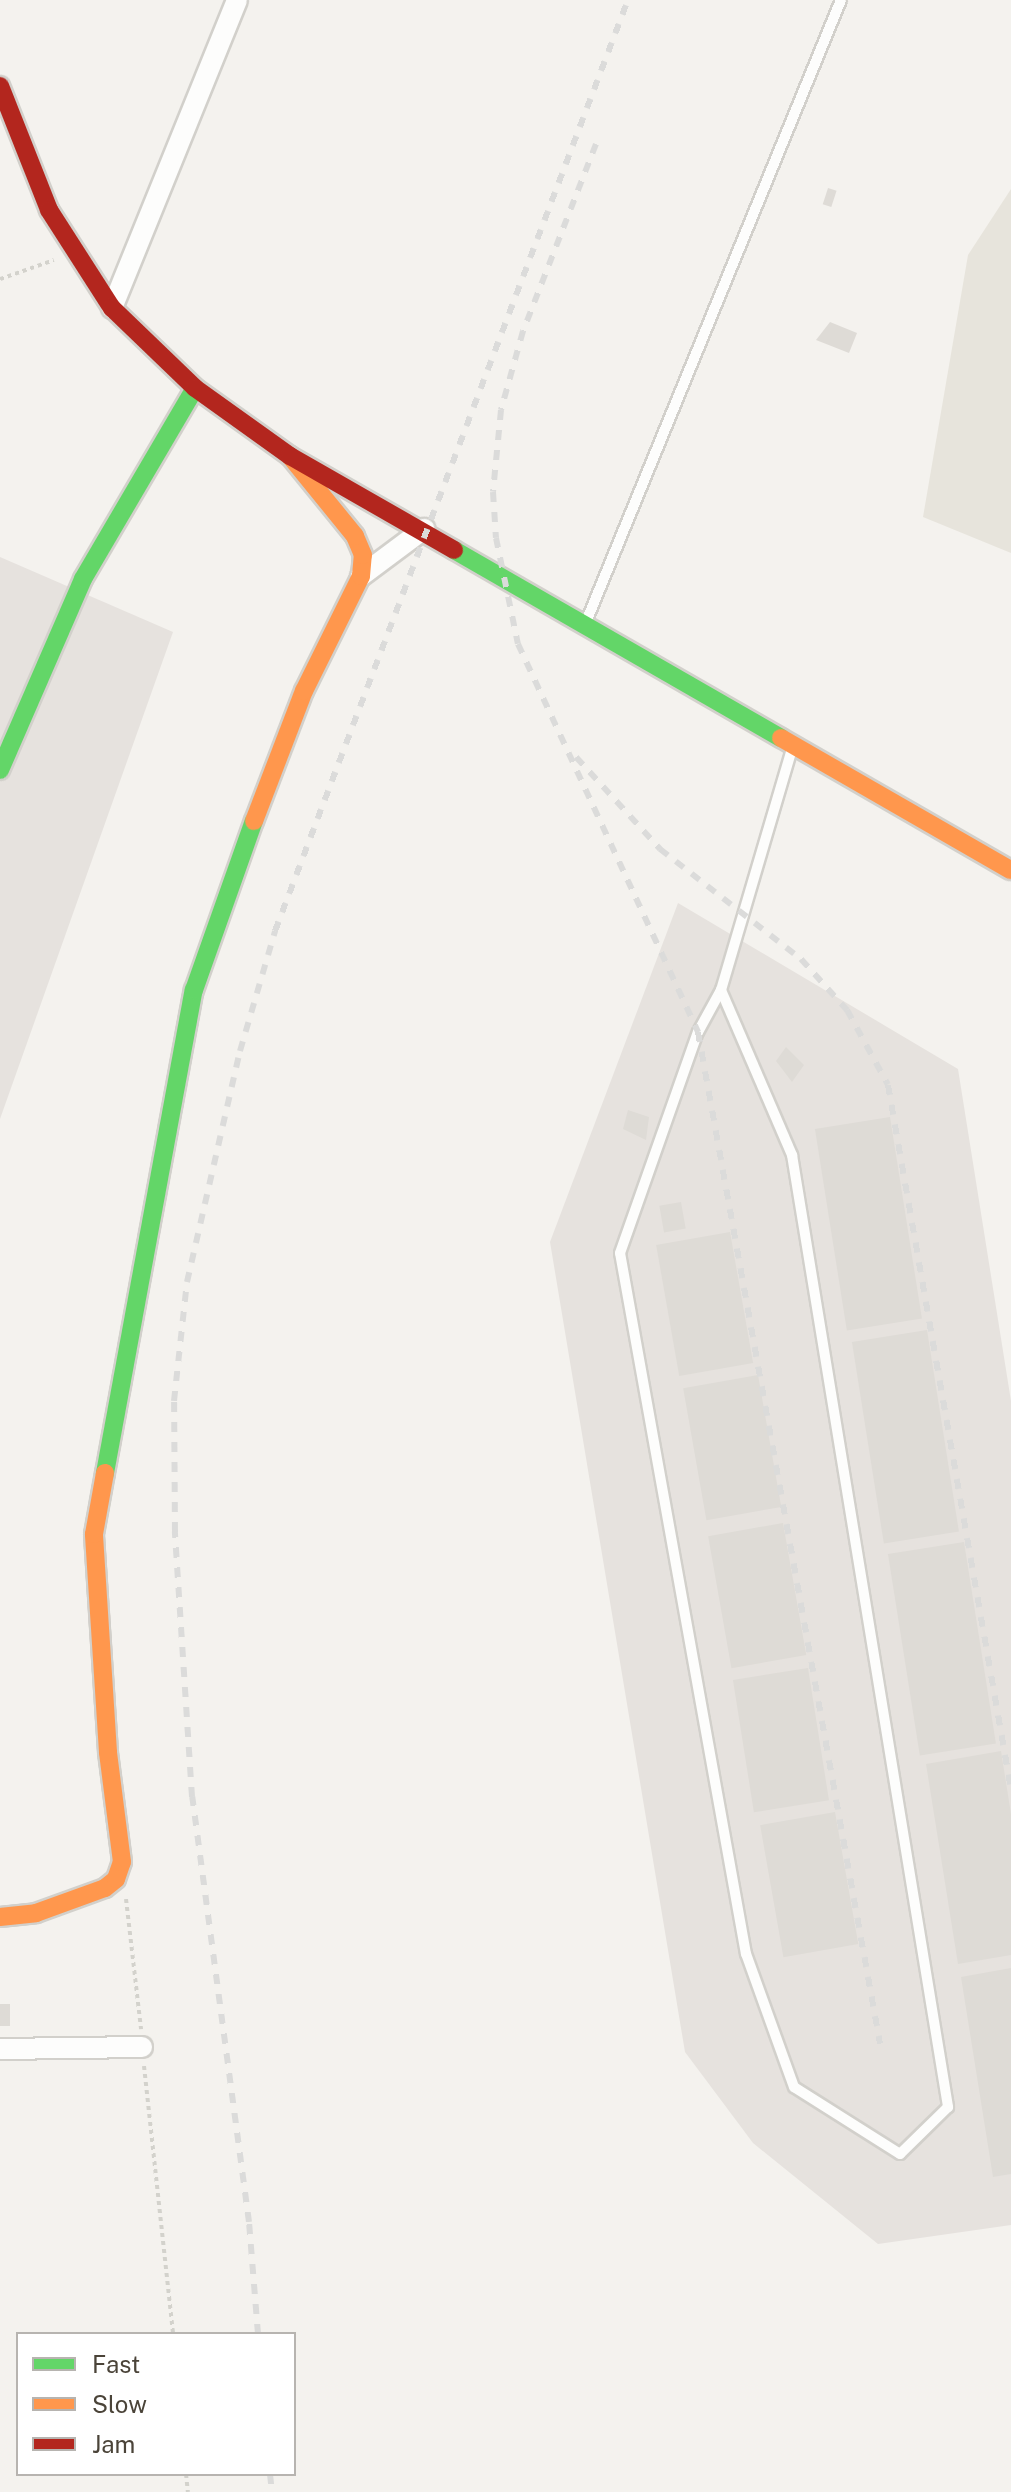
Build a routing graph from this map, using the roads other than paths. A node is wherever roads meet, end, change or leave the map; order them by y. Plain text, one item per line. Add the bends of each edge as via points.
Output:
1 (237, 0) edge
2 (841, 0) edge
3 (0, 86) edge
4 (112, 308) junction
5 (195, 388) junction
6 (290, 456) junction
7 (424, 529) junction
8 (361, 576) junction
9 (585, 624) junction
10 (794, 744) junction
11 (0, 770) edge
12 (1011, 870) edge
13 (721, 990) junction
14 (0, 1917) edge
15 (142, 2047) road end
16 (0, 2049) edge

1 - 4 street
2 - 9 lane
3 - 4 street via 49,210
4 - 5 street
5 - 6 street
5 - 11 street via 83,579
6 - 7 street
6 - 8 street via 355,536 363,555
7 - 8 street
7 - 9 street
8 - 14 street via 304,691 220,909 194,990 181,1082 148,1224 94,1534 108,1752 122,1862 105,1888 36,1913
9 - 10 street
10 - 12 street
10 - 13 lane
13 - 13 lane via 698,1032 620,1253 746,1954 794,2087 900,2154 948,2107 792,1155
15 - 16 street

